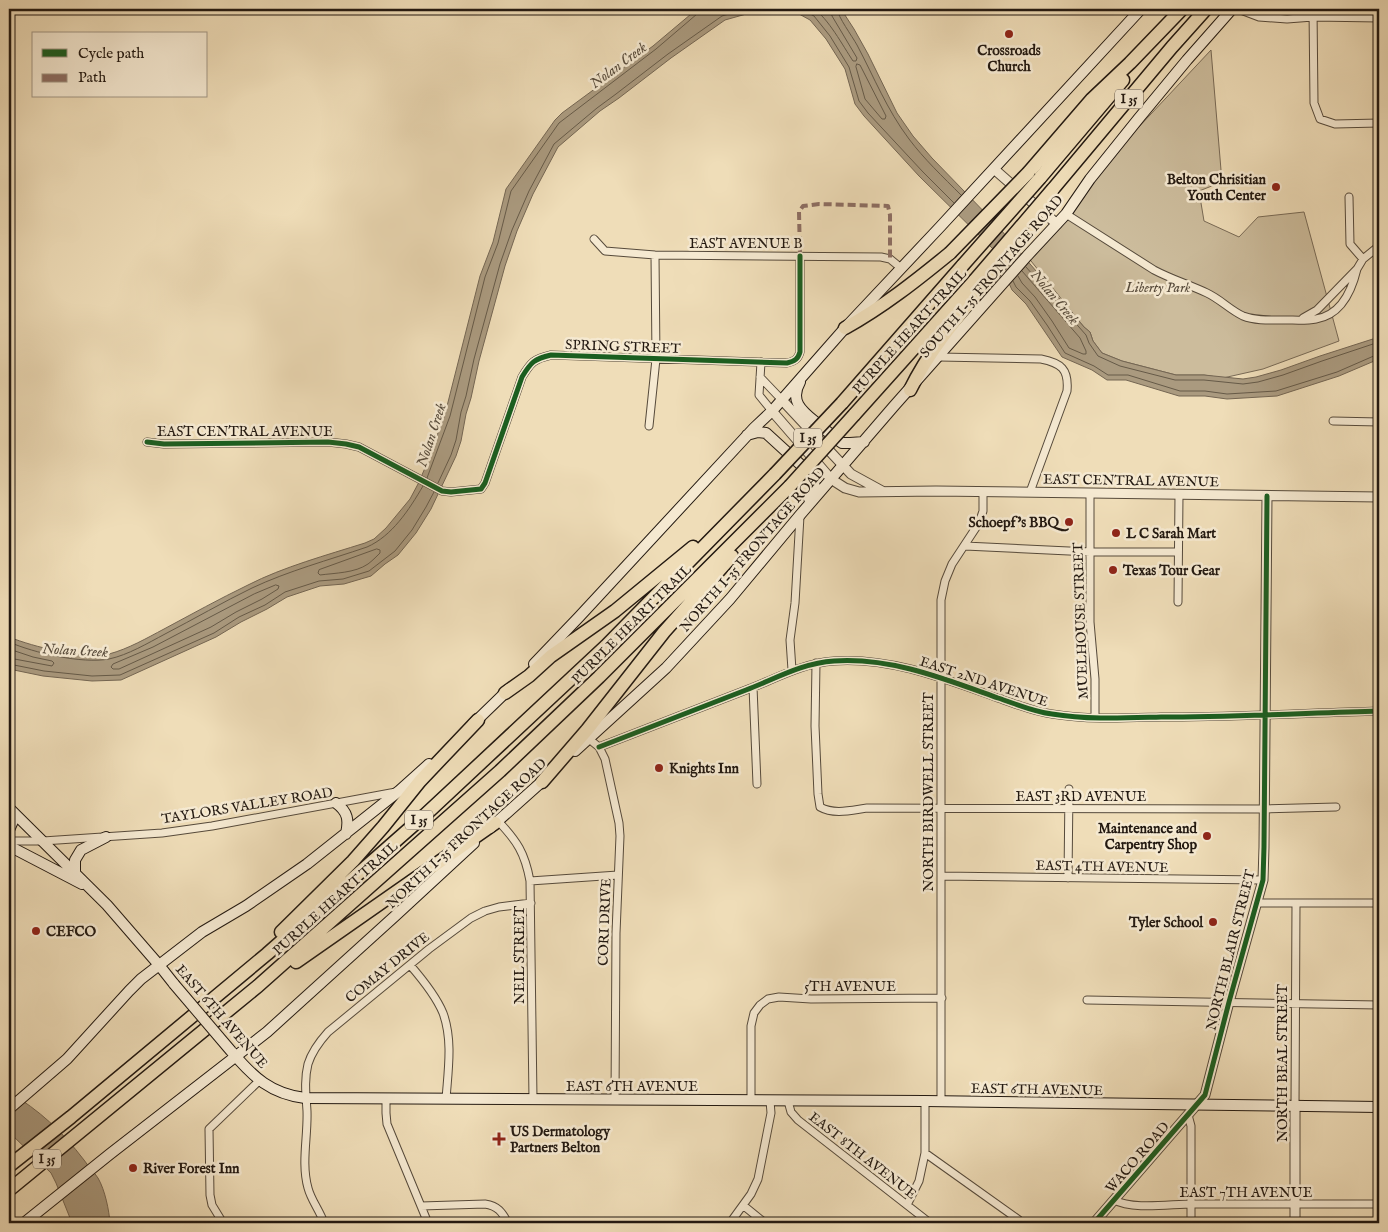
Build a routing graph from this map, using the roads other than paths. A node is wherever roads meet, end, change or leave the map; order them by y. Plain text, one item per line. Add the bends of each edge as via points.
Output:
1 (1141, 9) edge
2 (1182, 9) edge
3 (1206, 9) edge
4 (1232, 9) edge
5 (1238, 9) edge
6 (1313, 13) edge
7 (1379, 18) edge
8 (1379, 123) edge
9 (994, 169) junction
10 (1034, 175) junction
11 (1349, 197) dead end
12 (1066, 214) junction
13 (1057, 224) junction
14 (594, 239) dead end
15 (1379, 246) edge
16 (655, 255) junction
17 (800, 256) junction
18 (1363, 259) junction
19 (901, 268) junction
20 (1357, 269) junction
21 (979, 282) junction
22 (1298, 320) junction
23 (846, 328) junction
24 (939, 357) junction
25 (656, 359) junction
26 (761, 362) junction
27 (812, 365) junction
28 (760, 377) junction
29 (910, 390) junction
30 (782, 400) junction
31 (772, 411) junction
32 (1333, 421) dead end
33 (1379, 422) edge
34 (649, 426) dead end
35 (747, 435) junction
36 (147, 442) dead end
37 (864, 442) junction
38 (842, 466) junction
39 (831, 479) junction
40 (481, 489) joint
41 (882, 492) junction
42 (983, 492) junction
43 (1030, 492) junction
44 (1090, 494) junction
45 (1179, 495) junction
46 (1267, 496) junction
47 (1379, 496) edge
48 (747, 502) junction
49 (769, 508) junction
50 (800, 515) junction
51 (965, 546) junction
52 (1090, 552) junction
53 (1178, 552) junction
54 (1178, 602) dead end
55 (816, 663) junction
56 (792, 670) junction
57 (940, 678) junction
58 (753, 687) junction
59 (505, 693) junction
60 (1379, 711) edge
61 (1265, 714) junction
62 (1095, 718) junction
63 (478, 720) junction
64 (589, 739) junction
65 (599, 747) junction
66 (542, 782) junction
67 (757, 784) dead end
68 (1069, 789) dead end
69 (399, 792) junction
70 (336, 803) junction
71 (1336, 807) dead end
72 (941, 808) junction
73 (1070, 809) junction
74 (1264, 809) junction
75 (11, 810) edge
76 (497, 822) junction
77 (9, 830) edge
78 (346, 834) junction
79 (106, 837) junction
80 (9, 841) edge
81 (43, 841) junction
82 (9, 846) edge
83 (75, 873) junction
84 (618, 875) junction
85 (941, 876) junction
86 (1068, 878) junction
87 (1263, 880) junction
88 (530, 881) junction
89 (92, 890) junction
90 (531, 903) junction
91 (1256, 903) junction
92 (1296, 903) junction
93 (1379, 903) edge
94 (159, 965) junction
95 (410, 965) junction
96 (228, 986) junction
97 (258, 986) junction
98 (942, 998) junction
99 (1086, 1000) dead end
100 (1229, 1002) junction
101 (1296, 1004) junction
102 (1379, 1005) edge
103 (233, 1054) junction
104 (260, 1080) junction
105 (305, 1098) junction
106 (386, 1098) junction
107 (446, 1099) junction
108 (533, 1099) junction
109 (616, 1100) junction
110 (751, 1100) junction
111 (770, 1101) junction
112 (788, 1101) junction
113 (925, 1101) junction
114 (941, 1102) junction
115 (1197, 1105) junction
116 (1295, 1107) junction
117 (1379, 1107) edge
118 (9, 1109) edge
119 (1188, 1115) junction
120 (925, 1153) junction
121 (9, 1166) edge
122 (10, 1189) edge
123 (1114, 1200) junction
124 (1191, 1204) junction
125 (1295, 1204) junction
126 (1379, 1204) edge
127 (907, 1205) junction
128 (421, 1206) junction
129 (744, 1206) junction
130 (1019, 1220) dead end
131 (24, 1223) edge
132 (223, 1223) edge
133 (324, 1223) edge
134 (428, 1223) edge
135 (508, 1223) edge
136 (730, 1223) edge
137 (765, 1223) edge
138 (930, 1223) edge
139 (1094, 1223) edge
140 (1191, 1223) edge
141 (1295, 1223) edge

1 - 9 main road
2 - 10 highway, PURPLE HEART TRAIL / I 35
3 - 21 highway, I 35, bridge via 1051,192 1012,249
4 - 12 main road, SOUTH I-35 FRONTAGE ROAD via 1139,118
5 - 6 street via 1259,16 1287,19
6 - 7 street
6 - 8 street via 1314,103 1320,119 1335,124
9 - 13 street
9 - 19 main road
10 - 23 highway, bridge via 915,282
10 - 48 highway, PURPLE HEART TRAIL / I 35, bridge via 963,265 842,402
11 - 18 street via 1350,244
12 - 13 main road, SOUTH I-35 FRONTAGE ROAD
12 - 22 street via 1168,278 1216,297 1245,316
13 - 24 main road, SOUTH I-35 FRONTAGE ROAD
14 - 16 street, EAST AVENUE B via 605,251
15 - 18 street
16 - 17 street, EAST AVENUE B
16 - 25 street
17 - 19 street, EAST AVENUE B via 881,257 890,259
17 - 26 street, SPRING STREET via 798,358 787,363
18 - 20 street
19 - 23 main road
20 - 22 street via 1317,310
20 - 22 street via 1348,294 1339,307 1327,316
21 - 29 highway via 919,371
21 - 49 highway, PURPLE HEART TRAIL / I 35, bridge
23 - 27 main road
24 - 29 main road, SOUTH I-35 FRONTAGE ROAD
24 - 43 street via 1040,359 1056,362 1065,372 1067,391
25 - 26 street, SPRING STREET
25 - 34 street
25 - 40 street, SPRING STREET via 551,354 529,365
26 - 28 street, EAST CENTRAL AVENUE
27 - 30 main road
27 - 37 main road via 795,393 802,411 842,443
28 - 30 street, EAST CENTRAL AVENUE
28 - 31 street, EAST CENTRAL AVENUE via 759,395
29 - 37 main road, SOUTH I-35 FRONTAGE ROAD
30 - 31 main road
30 - 38 street, EAST CENTRAL AVENUE
31 - 35 main road
31 - 39 street, EAST CENTRAL AVENUE
32 - 33 street
35 - 50 main road via 766,433 813,476 814,489
35 - 59 main road
36 - 40 street, EAST CENTRAL AVENUE via 346,444 359,447 442,491
37 - 38 main road, SOUTH I-35 FRONTAGE ROAD
38 - 39 main road, NORTH I-35 FRONTAGE ROAD
38 - 41 street, EAST CENTRAL AVENUE
39 - 41 street, EAST CENTRAL AVENUE via 859,492
39 - 50 main road, NORTH I-35 FRONTAGE ROAD
41 - 42 street, EAST CENTRAL AVENUE
42 - 43 street, EAST CENTRAL AVENUE
42 - 51 street, NORTH BIRDWELL STREET via 983,511
43 - 44 street, EAST CENTRAL AVENUE
44 - 45 street, EAST CENTRAL AVENUE
44 - 52 street, MUELHOUSE STREET
45 - 46 street, EAST CENTRAL AVENUE
45 - 53 street
46 - 47 street, EAST CENTRAL AVENUE
46 - 61 street, NORTH BLAIR STREET
48 - 59 highway via 628,601
48 - 96 highway, PURPLE HEART TRAIL / I 35 via 606,646 489,756 315,913
49 - 66 highway via 739,549 682,611
49 - 97 highway, PURPLE HEART TRAIL / I 35 via 500,771
50 - 56 street via 790,640
50 - 64 main road, NORTH I-35 FRONTAGE ROAD via 678,655
51 - 52 street
51 - 57 street, NORTH BIRDWELL STREET via 952,564 940,600
52 - 53 street
52 - 62 street, MUELHOUSE STREET
53 - 54 street
55 - 56 street, EAST 2ND AVENUE
55 - 57 street, EAST 2ND AVENUE via 874,662
55 - 72 street, EAST 3RD AVENUE via 815,726 820,807 826,810
56 - 58 street, EAST 2ND AVENUE
57 - 62 street, EAST 2ND AVENUE via 1049,714
57 - 72 street, NORTH BIRDWELL STREET
58 - 65 street, EAST 2ND AVENUE
58 - 67 street
59 - 63 main road
60 - 61 street, EAST 2ND AVENUE
61 - 62 street, EAST 2ND AVENUE
61 - 74 street, NORTH BLAIR STREET
63 - 69 main road
63 - 96 highway via 420,781 353,861
64 - 65 street
64 - 66 main road, NORTH I-35 FRONTAGE ROAD
65 - 84 street, CORI DRIVE via 605,759 619,823
66 - 76 main road, NORTH I-35 FRONTAGE ROAD
68 - 73 street
69 - 70 street, TAYLORS VALLEY ROAD
69 - 78 main road
70 - 78 main road via 347,814
70 - 79 street, TAYLORS VALLEY ROAD via 212,826
71 - 74 street, EAST 3RD AVENUE
72 - 73 street, EAST 3RD AVENUE
72 - 85 street, NORTH BIRDWELL STREET
73 - 74 street, EAST 3RD AVENUE
73 - 86 street
74 - 87 street, NORTH BLAIR STREET
75 - 77 main road via 13,821
75 - 81 main road, EAST 6TH AVENUE
76 - 88 street, NEIL STREET via 514,837 526,860
76 - 97 highway
76 - 103 main road, NORTH I-35 FRONTAGE ROAD via 290,1012
78 - 94 main road via 286,880 202,932
79 - 81 street, TAYLORS VALLEY ROAD
79 - 83 main road via 81,850 75,860
80 - 81 street, TAYLORS VALLEY ROAD
81 - 83 main road, EAST 6TH AVENUE
82 - 89 main road
83 - 89 main road, EAST 6TH AVENUE
84 - 88 street
84 - 109 street, CORI DRIVE
85 - 86 street, EAST 4TH AVENUE
85 - 98 street, NORTH BIRDWELL STREET
86 - 87 street, EAST 4TH AVENUE
87 - 91 street, NORTH BLAIR STREET
88 - 90 street, NEIL STREET
89 - 94 main road, EAST 6TH AVENUE
90 - 95 street, COMAY DRIVE via 485,911 471,918
90 - 108 street, NEIL STREET
91 - 92 street
91 - 100 street, NORTH BLAIR STREET
92 - 93 street
92 - 101 street, NORTH BEAL STREET
94 - 103 main road, EAST 6TH AVENUE, bridge
94 - 118 main road via 129,991 67,1059
95 - 105 street, COMAY DRIVE via 317,1043 308,1065
95 - 107 street via 438,1003 446,1023
96 - 121 highway, PURPLE HEART TRAIL / I 35
97 - 122 highway, PURPLE HEART TRAIL / I 35
98 - 110 street, 5TH AVENUE via 768,999 754,1013 751,1026
98 - 114 street, NORTH BIRDWELL STREET
99 - 100 street
100 - 101 street
100 - 115 street, NORTH BLAIR STREET via 1204,1095
101 - 102 street
101 - 116 street, NORTH BEAL STREET
103 - 104 main road, EAST 6TH AVENUE
103 - 131 main road, NORTH I-35 FRONTAGE ROAD
104 - 105 main road, EAST 6TH AVENUE via 284,1094
104 - 132 street via 209,1129 210,1195 212,1206
105 - 106 main road, EAST 6TH AVENUE
105 - 133 street, COMAY DRIVE via 306,1180
106 - 107 main road, EAST 6TH AVENUE
106 - 128 street via 387,1124
107 - 108 main road, EAST 6TH AVENUE
108 - 109 main road, EAST 6TH AVENUE
109 - 110 main road, EAST 6TH AVENUE
110 - 111 main road, EAST 6TH AVENUE
111 - 112 main road, EAST 6TH AVENUE
111 - 129 street via 771,1113 758,1179
112 - 113 main road, EAST 6TH AVENUE
112 - 127 street, EAST 8TH AVENUE via 798,1120
113 - 114 main road, EAST 6TH AVENUE
113 - 120 street
114 - 115 main road, EAST 6TH AVENUE
115 - 116 main road, EAST 6TH AVENUE
115 - 119 street, WACO ROAD
116 - 117 main road, EAST 6TH AVENUE
116 - 125 street, NORTH BEAL STREET
119 - 123 street, WACO ROAD
119 - 124 street via 1191,1126
120 - 127 street via 919,1181
120 - 130 street
123 - 124 street, EAST 7TH AVENUE via 1131,1205
123 - 139 street, WACO ROAD
124 - 125 street, EAST 7TH AVENUE
124 - 140 street
125 - 126 street, EAST 7TH AVENUE
125 - 141 street, NORTH BEAL STREET
127 - 138 street, EAST 8TH AVENUE
128 - 134 street
128 - 135 street via 485,1204 500,1210
129 - 136 street
129 - 137 street

